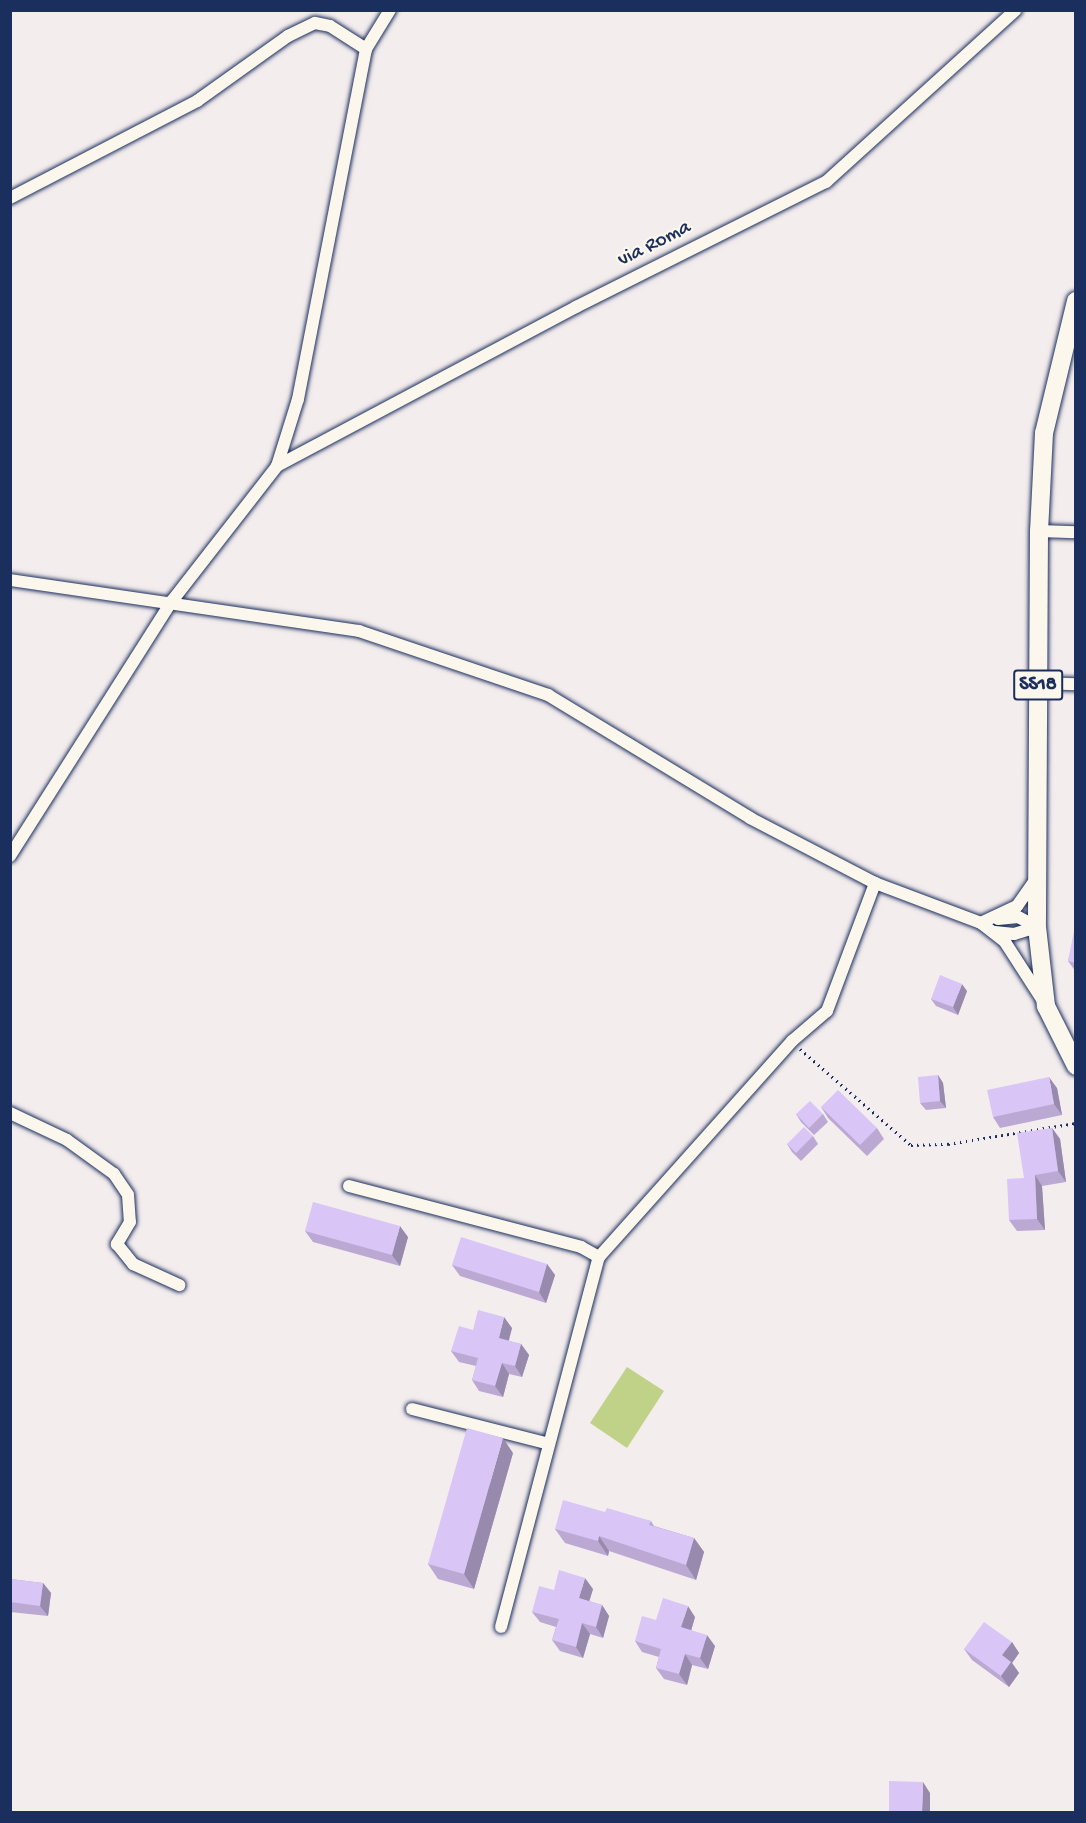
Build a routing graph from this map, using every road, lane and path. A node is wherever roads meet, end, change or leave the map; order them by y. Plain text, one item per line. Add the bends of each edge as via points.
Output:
1 (390, 10) edge
2 (1016, 10) edge
3 (366, 49) junction
4 (10, 198) edge
5 (1076, 301) edge
6 (277, 466) junction
7 (1040, 531) junction
8 (1076, 532) edge
9 (10, 580) edge
10 (172, 601) junction
11 (1038, 683) junction
12 (1076, 684) edge
13 (10, 856) edge
14 (1037, 878) junction
15 (875, 884) junction
16 (989, 924) junction
17 (1037, 927) junction
18 (1046, 1006) junction
19 (792, 1041) junction
20 (1076, 1066) edge
21 (10, 1113) edge
22 (1076, 1123) edge
23 (349, 1186) dead end
24 (599, 1257) junction
25 (179, 1285) dead end
26 (412, 1409) dead end
27 (549, 1444) junction
28 (501, 1627) dead end

1 - 3 street
2 - 6 street, via Roma via 826,182 576,307
3 - 4 street via 330,26 315,22 288,36 197,101
3 - 6 street via 298,399
5 - 7 main road, SS18 via 1044,433
6 - 10 street
7 - 8 street
7 - 11 main road, SS18
9 - 10 street
10 - 13 street
10 - 15 street via 359,631 548,694 750,818
11 - 12 street
11 - 14 main road, SS18
14 - 16 street via 1017,906
14 - 17 main road, SS18
15 - 16 street
15 - 19 street via 828,1011
16 - 17 street via 1014,934
16 - 18 street via 1015,954
17 - 18 main road, SS18
18 - 20 main road, SS18
19 - 22 path via 911,1145 948,1144
19 - 24 street
21 - 25 street via 67,1140 114,1174 128,1195 130,1222 117,1244 133,1264
23 - 24 street via 581,1247
24 - 27 street
26 - 27 street
27 - 28 street

